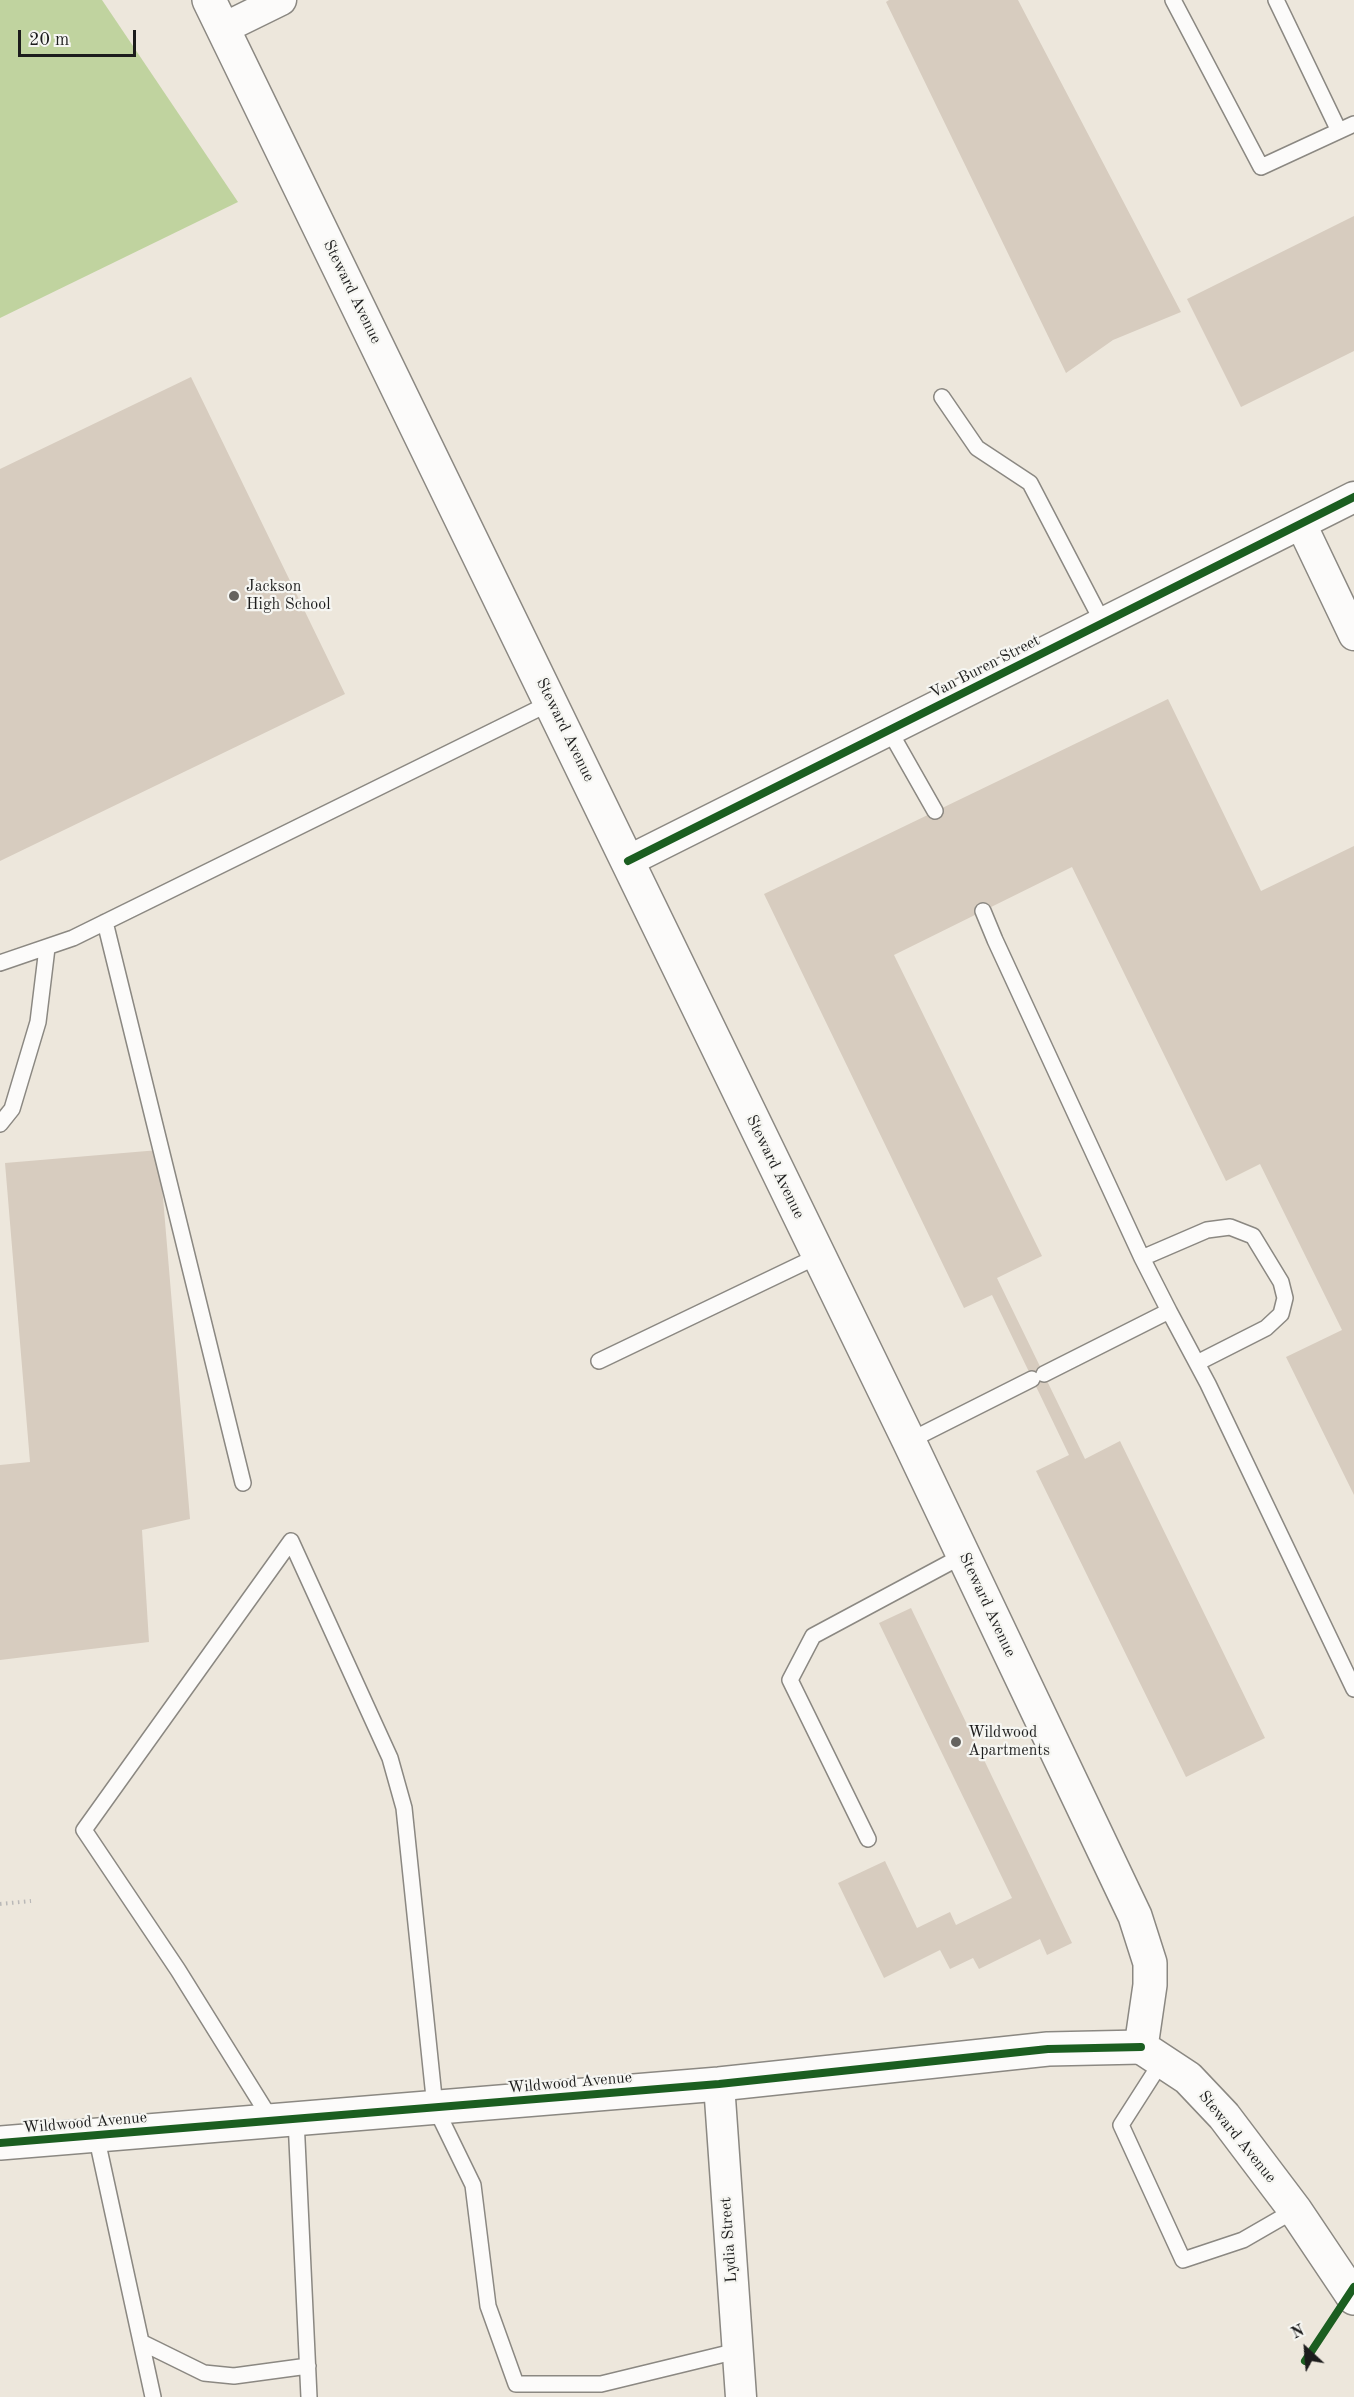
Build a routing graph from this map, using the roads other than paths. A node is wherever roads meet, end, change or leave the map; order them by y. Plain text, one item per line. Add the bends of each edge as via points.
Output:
1 (281, 0) edge
2 (1173, 0) edge
3 (1276, 0) edge
4 (216, 14) edge
5 (1354, 124) edge
6 (1340, 131) junction
7 (942, 397) dead end
8 (1354, 497) edge
9 (1301, 524) junction
10 (1103, 623) junction
11 (1354, 635) edge
12 (552, 702) junction
13 (889, 730) junction
14 (935, 811) dead end
15 (628, 861) junction
16 (983, 911) dead end
17 (105, 922) junction
18 (47, 948) junction
19 (0, 963) edge
20 (0, 1124) edge
21 (818, 1256) junction
22 (1142, 1258) junction
23 (1169, 1311) junction
24 (599, 1361) dead end
25 (1197, 1363) junction
26 (909, 1441) junction
27 (243, 1483) dead end
28 (964, 1555) junction
29 (1354, 1689) edge
30 (868, 1839) dead end
31 (1152, 2054) junction
32 (719, 2084) junction
33 (435, 2107) junction
34 (284, 2120) junction
35 (96, 2135) junction
36 (0, 2143) edge
37 (1296, 2210) junction
38 (1354, 2298) edge
39 (141, 2342) junction
40 (737, 2350) junction
41 (308, 2366) junction
42 (153, 2397) edge
43 (309, 2397) edge
44 (741, 2397) edge

1 - 4 street
2 - 6 lane via 1261,167
3 - 6 lane
4 - 12 main road, Steward Avenue
5 - 6 lane
7 - 10 lane via 977,448 1030,483
8 - 9 street, Van Buren Street
9 - 10 street, Van Buren Street
9 - 11 street
10 - 13 street, Van Buren Street
12 - 15 main road, Steward Avenue
12 - 17 lane
13 - 14 lane
13 - 15 street, Van Buren Street
15 - 21 main road, Steward Avenue
16 - 22 lane
17 - 18 lane
17 - 27 lane
18 - 19 lane
18 - 20 lane via 38,1022 12,1109
21 - 24 lane
21 - 26 main road, Steward Avenue
22 - 23 lane
22 - 25 lane via 1208,1230 1230,1227 1252,1236 1281,1282 1285,1298 1281,1314 1266,1328
23 - 25 lane
23 - 26 lane
25 - 29 lane
26 - 28 main road, Steward Avenue
28 - 30 lane via 813,1636 790,1680
28 - 31 main road, Steward Avenue via 1144,1940 1150,1963
31 - 32 main road, Wildwood Avenue via 1048,2049
31 - 37 main road, Steward Avenue via 1188,2078 1217,2108
31 - 37 lane via 1121,2125 1183,2260 1243,2240
32 - 33 main road, Wildwood Avenue
32 - 40 street, Lydia Street
33 - 34 main road, Wildwood Avenue
33 - 34 lane via 404,1808 390,1758 291,1540 84,1830
33 - 40 lane via 473,2185 488,2306 516,2384 601,2384
34 - 35 main road, Wildwood Avenue
34 - 41 lane
35 - 36 main road, Wildwood Avenue
35 - 39 lane
37 - 38 main road, Steward Avenue
39 - 41 lane via 204,2373 234,2376
39 - 42 lane
40 - 44 street, Lydia Street
41 - 43 lane

